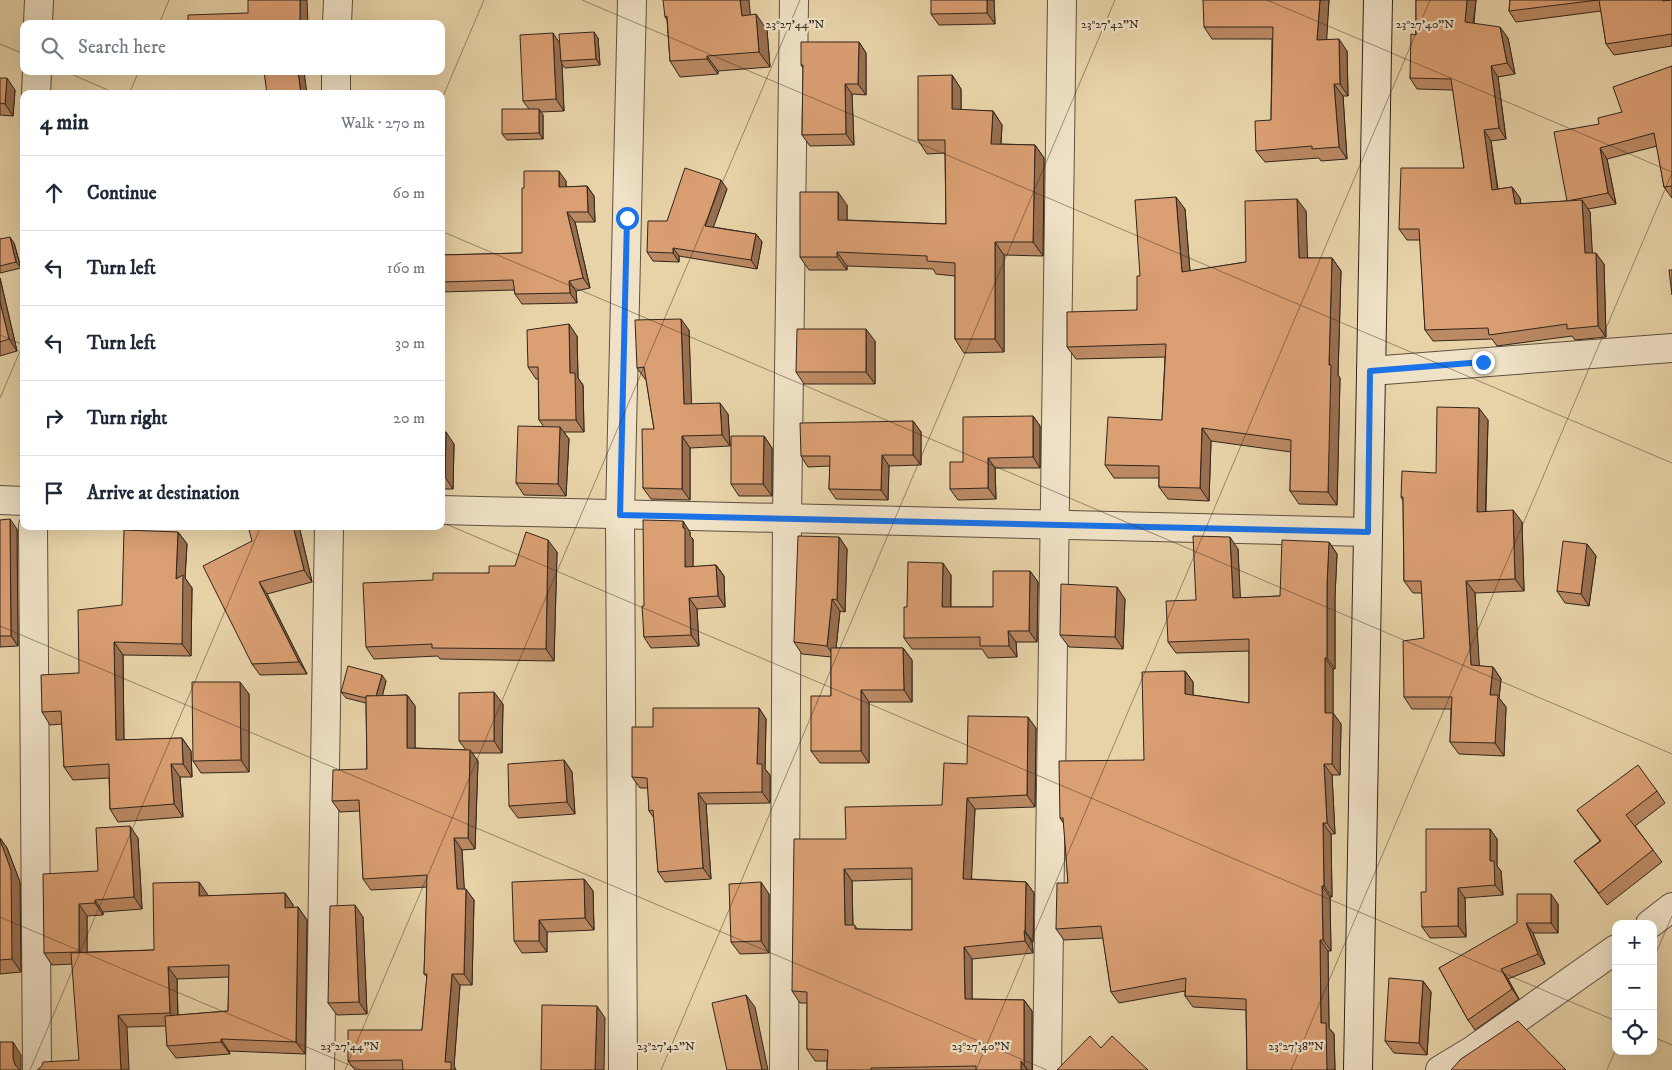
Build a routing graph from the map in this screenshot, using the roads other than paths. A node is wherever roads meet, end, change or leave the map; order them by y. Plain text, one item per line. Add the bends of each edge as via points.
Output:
1 (38, 0) edge
2 (338, 0) edge
3 (632, 0) edge
4 (794, 0) edge
5 (1062, 0) edge
6 (1378, 0) edge
7 (38, 20) edge
8 (337, 20) edge
9 (37, 75) edge
10 (336, 75) edge
11 (36, 90) edge
12 (336, 90) edge
13 (1672, 348) edge
14 (1370, 371) junction
15 (0, 500) edge
16 (20, 500) edge
17 (445, 510) edge
18 (620, 515) junction
19 (787, 518) junction
20 (1054, 525) junction
21 (33, 530) edge
22 (329, 530) edge
23 (1368, 532) junction
24 (1672, 906) edge
25 (1655, 920) edge
26 (1612, 952) edge
27 (37, 1070) edge
28 (320, 1070) edge
29 (623, 1070) edge
30 (784, 1070) edge
31 (1047, 1070) edge
32 (1358, 1070) edge
33 (1440, 1070) edge

1 - 7 street
2 - 8 street
3 - 18 street
4 - 19 street
5 - 20 street
6 - 14 street
9 - 11 street
10 - 12 street
13 - 14 street
14 - 23 street
15 - 16 street
17 - 18 street
18 - 19 street
18 - 29 street
19 - 20 street
19 - 30 street
20 - 23 street
20 - 31 street
21 - 27 street
22 - 28 street
23 - 32 street
24 - 25 street
26 - 33 street via 1474,1050

